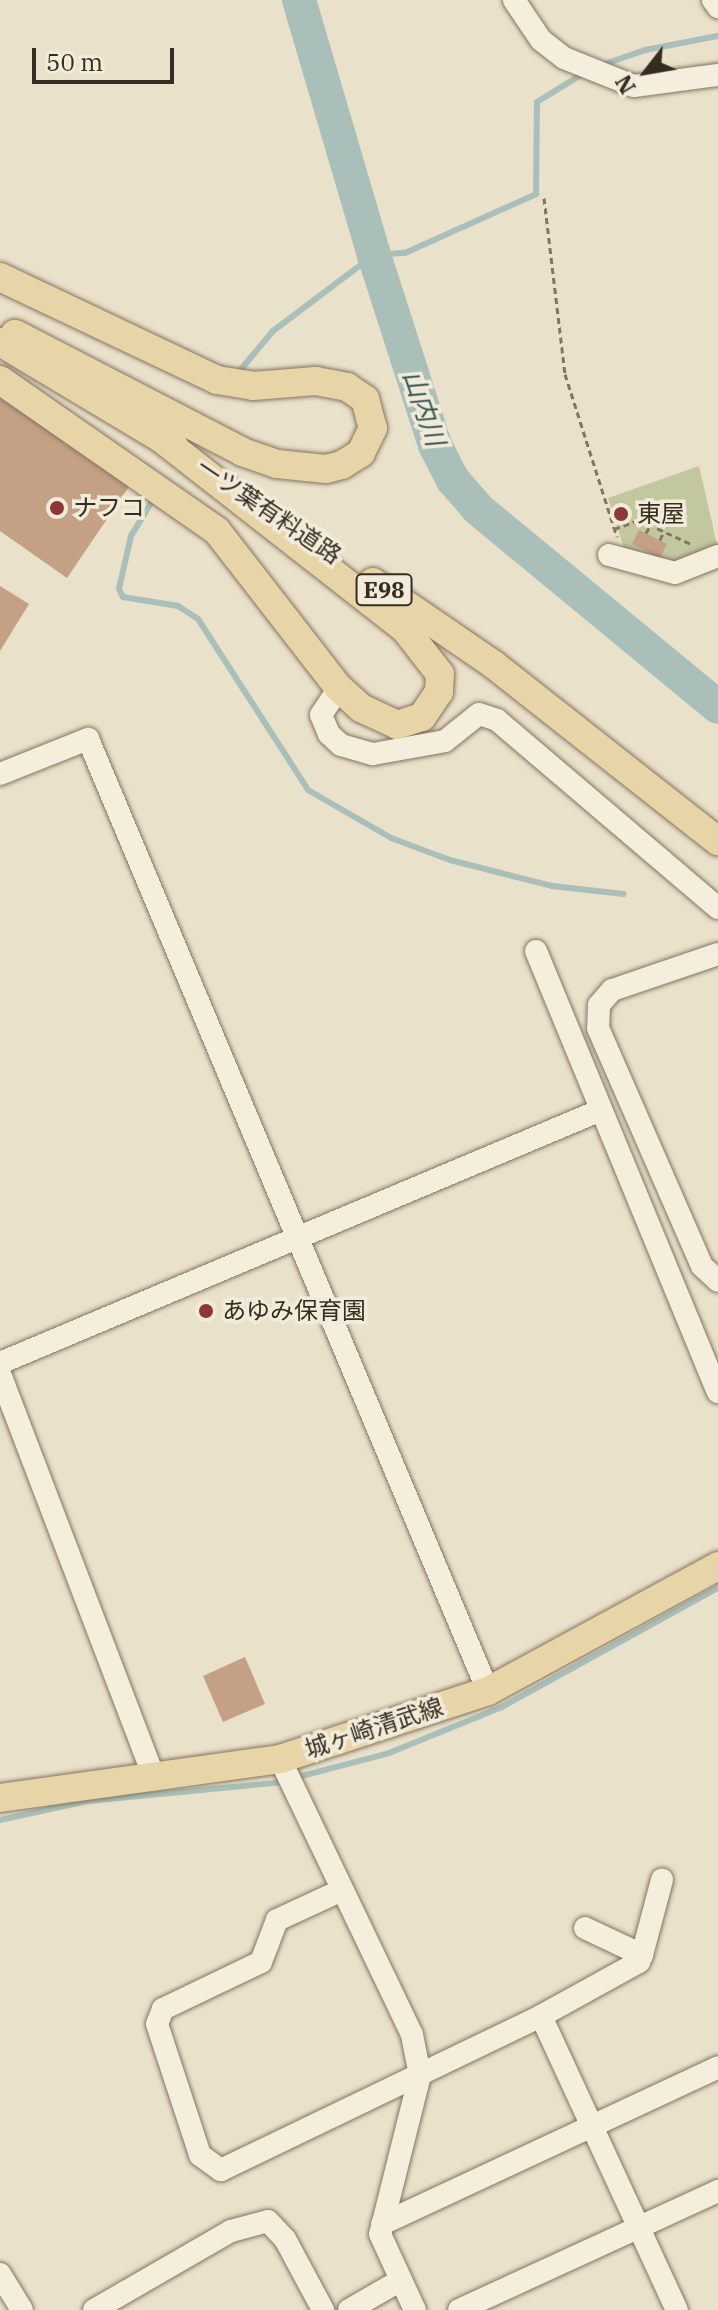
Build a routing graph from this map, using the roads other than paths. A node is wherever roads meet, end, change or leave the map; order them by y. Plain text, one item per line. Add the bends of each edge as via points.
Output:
1 (514, 0) edge
2 (713, 0) edge
3 (718, 7) edge
4 (718, 75) edge
5 (0, 277) edge
6 (0, 327) edge
7 (0, 342) edge
8 (0, 380) edge
9 (158, 436) junction
10 (616, 557) road end
11 (710, 559) edge
12 (339, 688) junction
13 (604, 752) junction
14 (0, 774) edge
15 (718, 841) edge
16 (718, 863) edge
17 (718, 908) edge
18 (536, 951) dead end
19 (718, 954) edge
20 (601, 1110) junction
21 (639, 1122) junction
22 (610, 1133) junction
23 (299, 1233) junction
24 (718, 1281) edge
25 (0, 1363) edge
26 (0, 1374) edge
27 (718, 1392) edge
28 (718, 1566) edge
29 (488, 1691) junction
30 (283, 1763) junction
31 (153, 1774) junction
32 (0, 1798) edge
33 (662, 1880) dead end
34 (342, 1890) junction
35 (585, 1928) dead end
36 (642, 1955) junction
37 (541, 2016) junction
38 (718, 2067) edge
39 (420, 2075) junction
40 (589, 2129) junction
41 (718, 2191) edge
42 (382, 2224) junction
43 (638, 2227) junction
44 (0, 2274) edge
45 (401, 2280) junction
46 (11, 2302) edge
47 (94, 2310) edge
48 (323, 2310) edge
49 (349, 2310) edge
50 (415, 2310) edge
51 (459, 2310) edge
52 (677, 2310) edge

1 - 4 street via 541,40 564,58 634,86
2 - 3 street
5 - 6 main road via 217,380 253,386 316,381 347,387 365,399 373,428 361,453 342,465 326,469 277,464 243,452
7 - 9 main road, 一ツ葉有料道路 / E98
8 - 12 main road via 217,531
9 - 12 main road via 405,629 440,674 433,706 412,722 397,725 361,708
9 - 13 main road, 一ツ葉有料道路 / E98 via 494,665
10 - 11 street via 675,573
12 - 17 street via 321,715 329,734 341,745 373,754 445,741 479,714 497,720
13 - 15 main road, 一ツ葉有料道路 / E98
13 - 16 main road via 660,814
14 - 23 street via 88,739
18 - 20 street
19 - 21 street via 612,990 599,1005 598,1028
20 - 22 street
20 - 23 street
21 - 22 street
21 - 24 street via 702,1266
22 - 27 street
23 - 25 street
23 - 29 street
26 - 31 street
28 - 29 main road, 城ヶ崎清武線
29 - 30 main road, 城ヶ崎清武線
30 - 31 main road, 城ヶ崎清武線
30 - 34 street
31 - 32 main road, 城ヶ崎清武線
33 - 36 street
34 - 39 street via 412,2035
34 - 39 street via 277,1920 261,1962 163,2009 157,2024 200,2155 221,2170
35 - 36 street
36 - 37 street via 639,1962
37 - 39 street
37 - 40 street
38 - 40 street
39 - 42 street
40 - 42 street
40 - 43 street
41 - 43 street
42 - 45 street via 380,2234
43 - 51 street
43 - 52 street
44 - 46 street
45 - 49 street
45 - 50 street
47 - 48 street via 231,2231 268,2221 285,2239

